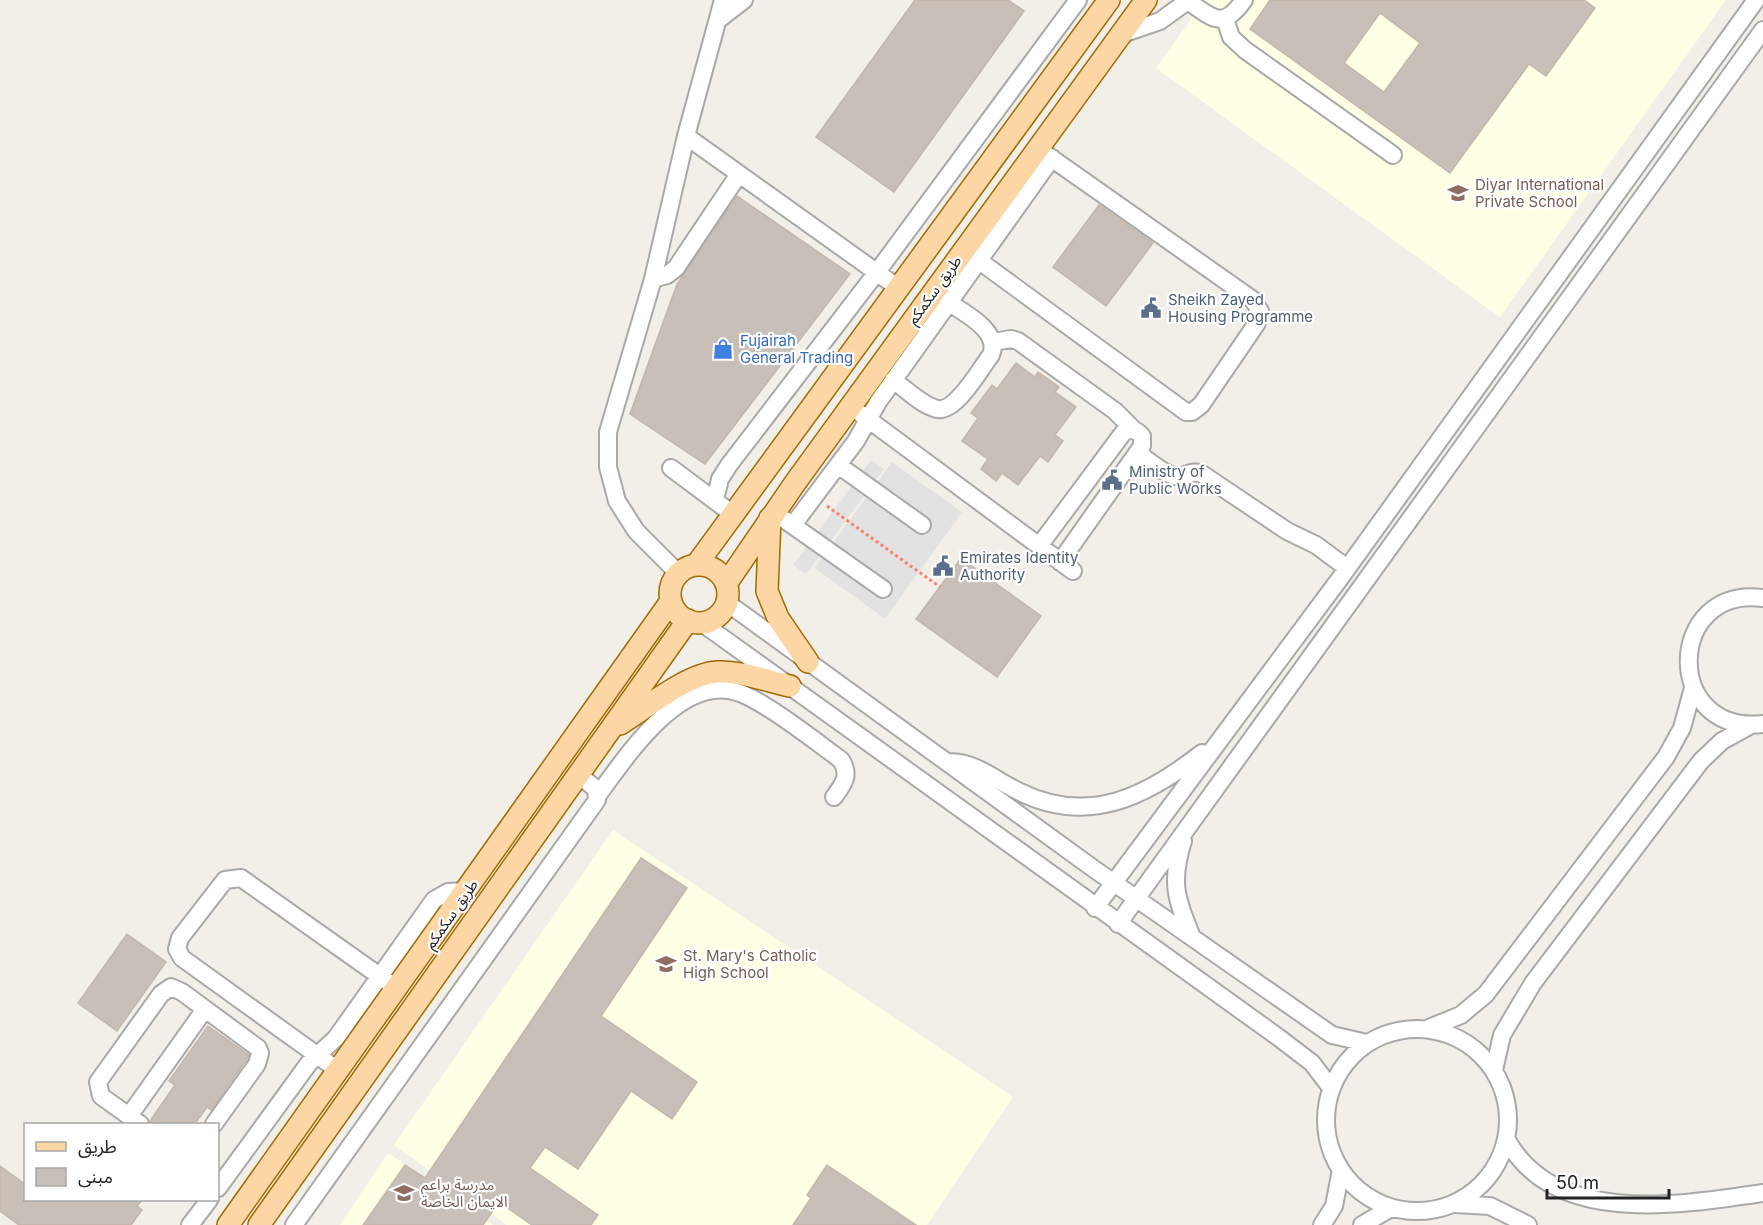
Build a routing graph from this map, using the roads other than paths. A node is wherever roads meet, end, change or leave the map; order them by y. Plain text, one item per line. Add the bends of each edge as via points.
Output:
1 (723, 0) edge
2 (744, 0) edge
3 (1078, 0) edge
4 (1109, 0) edge
5 (1146, 0) edge
6 (1244, 0) edge
7 (1756, 0) edge
8 (1188, 1) edge
9 (1225, 19) junction
10 (718, 20) junction
11 (1763, 30) edge
12 (1122, 34) junction
13 (686, 136) junction
14 (1044, 153) junction
15 (1393, 155) dead end
16 (740, 174) junction
17 (978, 260) junction
18 (877, 272) junction
19 (653, 279) junction
20 (900, 289) junction
21 (948, 302) junction
22 (993, 342) junction
23 (893, 380) junction
24 (850, 406) junction
25 (869, 419) junction
26 (1133, 429) junction
27 (1138, 453) junction
28 (838, 465) junction
29 (671, 468) dead end
30 (715, 500) junction
31 (734, 515) junction
32 (772, 515) junction
33 (793, 525) junction
34 (922, 525) dead end
35 (1039, 546) junction
36 (697, 564) junction
37 (1344, 572) junction
38 (678, 573) junction
39 (883, 589) dead end
40 (726, 593) junction
41 (1760, 596) edge
42 (670, 601) junction
43 (695, 622) junction
44 (808, 662) junction
45 (790, 686) junction
46 (1693, 688) junction
47 (1757, 725) edge
48 (612, 729) junction
49 (1220, 740) junction
50 (946, 761) junction
51 (579, 775) junction
52 (598, 795) junction
53 (834, 797) dead end
54 (1188, 826) junction
55 (1114, 883) junction
56 (1137, 898) junction
57 (1095, 908) junction
58 (1118, 924) junction
59 (1192, 937) junction
60 (389, 983) junction
61 (205, 1009) junction
62 (1428, 1029) junction
63 (1367, 1043) junction
64 (318, 1055) junction
65 (1494, 1070) junction
66 (339, 1071) junction
67 (1331, 1088) junction
68 (134, 1120) edge
69 (215, 1123) edge
70 (1507, 1140) junction
71 (1341, 1170) junction
72 (219, 1184) edge
73 (1763, 1193) edge
74 (208, 1201) edge
75 (1454, 1204) junction
76 (1391, 1208) junction
77 (190, 1225) edge
78 (228, 1225) edge
79 (259, 1225) edge
80 (294, 1225) edge
81 (1323, 1225) edge
82 (1362, 1225) edge
83 (1528, 1225) edge

1 - 10 street
2 - 10 street
3 - 18 street
4 - 20 main road, طريق سكمكم
5 - 12 main road, طريق سكمكم
6 - 9 street
7 - 37 street
8 - 9 street via 1211,18
8 - 12 street via 1160,21
9 - 15 street via 1237,44
10 - 13 street
11 - 54 street
12 - 14 main road, طريق سكمكم
13 - 16 street
13 - 19 street
14 - 17 street
14 - 17 street via 1257,304 1257,323 1201,405 1192,412 1180,410
14 - 24 main road, طريق سكمكم
16 - 18 street
16 - 19 street via 676,268
17 - 21 street
18 - 20 street
18 - 30 street via 724,472
19 - 38 street via 611,415 607,458 612,484 626,516
20 - 31 main road, طريق سكمكم
21 - 22 street via 975,321
21 - 23 street
22 - 23 street via 991,355 950,407 934,408
22 - 26 street via 1018,340 1115,411
23 - 25 street
24 - 25 street
24 - 32 main road, طريق سكمكم
25 - 28 street
25 - 35 street
26 - 27 street via 1142,436
26 - 35 street via 1123,432
27 - 35 street via 1066,567
27 - 37 street via 1170,475 1202,474 1287,531 1316,545
28 - 33 street
28 - 34 street
29 - 30 street
30 - 31 street
31 - 36 main road, طريق سكمكم
32 - 33 street
32 - 40 main road, طريق سكمكم
32 - 44 main road via 767,591 778,618
33 - 39 street
36 - 38 main road
36 - 40 main road via 718,572
37 - 49 street
38 - 42 main road via 670,586
40 - 43 main road via 716,617
40 - 44 street
41 - 46 street via 1725,603 1702,620 1689,646
42 - 43 main road via 677,613
42 - 60 main road, طريق سكمكم via 467,891
43 - 45 street
43 - 48 main road, طريق سكمكم
44 - 50 street
45 - 48 main road via 729,672 710,673 688,681
45 - 57 street
46 - 47 street via 1723,719
46 - 62 street via 1682,728 1666,757 1500,977 1468,1011
47 - 65 street via 1722,741 1701,761 1533,983 1502,1035
48 - 51 main road, طريق سكمكم
49 - 50 street via 1146,792 1098,805 1044,802 970,765
49 - 55 street
50 - 55 street
51 - 52 street
51 - 79 main road, طريق سكمكم
52 - 53 street via 656,724 688,698 718,689 749,697 841,759 846,779
52 - 80 street
54 - 56 street
54 - 59 street via 1175,881 1178,903
55 - 56 street
55 - 57 street
56 - 58 street
56 - 59 street
57 - 58 street
58 - 67 street via 1312,1063
59 - 63 street via 1332,1035
60 - 64 street
60 - 64 street via 241,878 233,877 219,886 180,938 179,954
60 - 66 main road, طريق سكمكم
61 - 68 street
61 - 68 street via 177,988 165,989 108,1066 98,1082 101,1096
61 - 69 street via 260,1053 257,1064
62 - 63 street via 1407,1029
62 - 65 street via 1444,1032 1472,1047
63 - 67 street via 1346,1062
64 - 66 street
64 - 72 street
65 - 70 street via 1508,1103
66 - 78 main road, طريق سكمكم
67 - 71 street via 1326,1116 1329,1144
70 - 73 street via 1522,1164 1551,1192 1599,1212 1636,1211
70 - 75 street via 1489,1178
71 - 76 street via 1363,1193
71 - 81 street via 1334,1206
74 - 77 street
75 - 76 street via 1412,1212
75 - 83 street via 1490,1206
76 - 82 street

